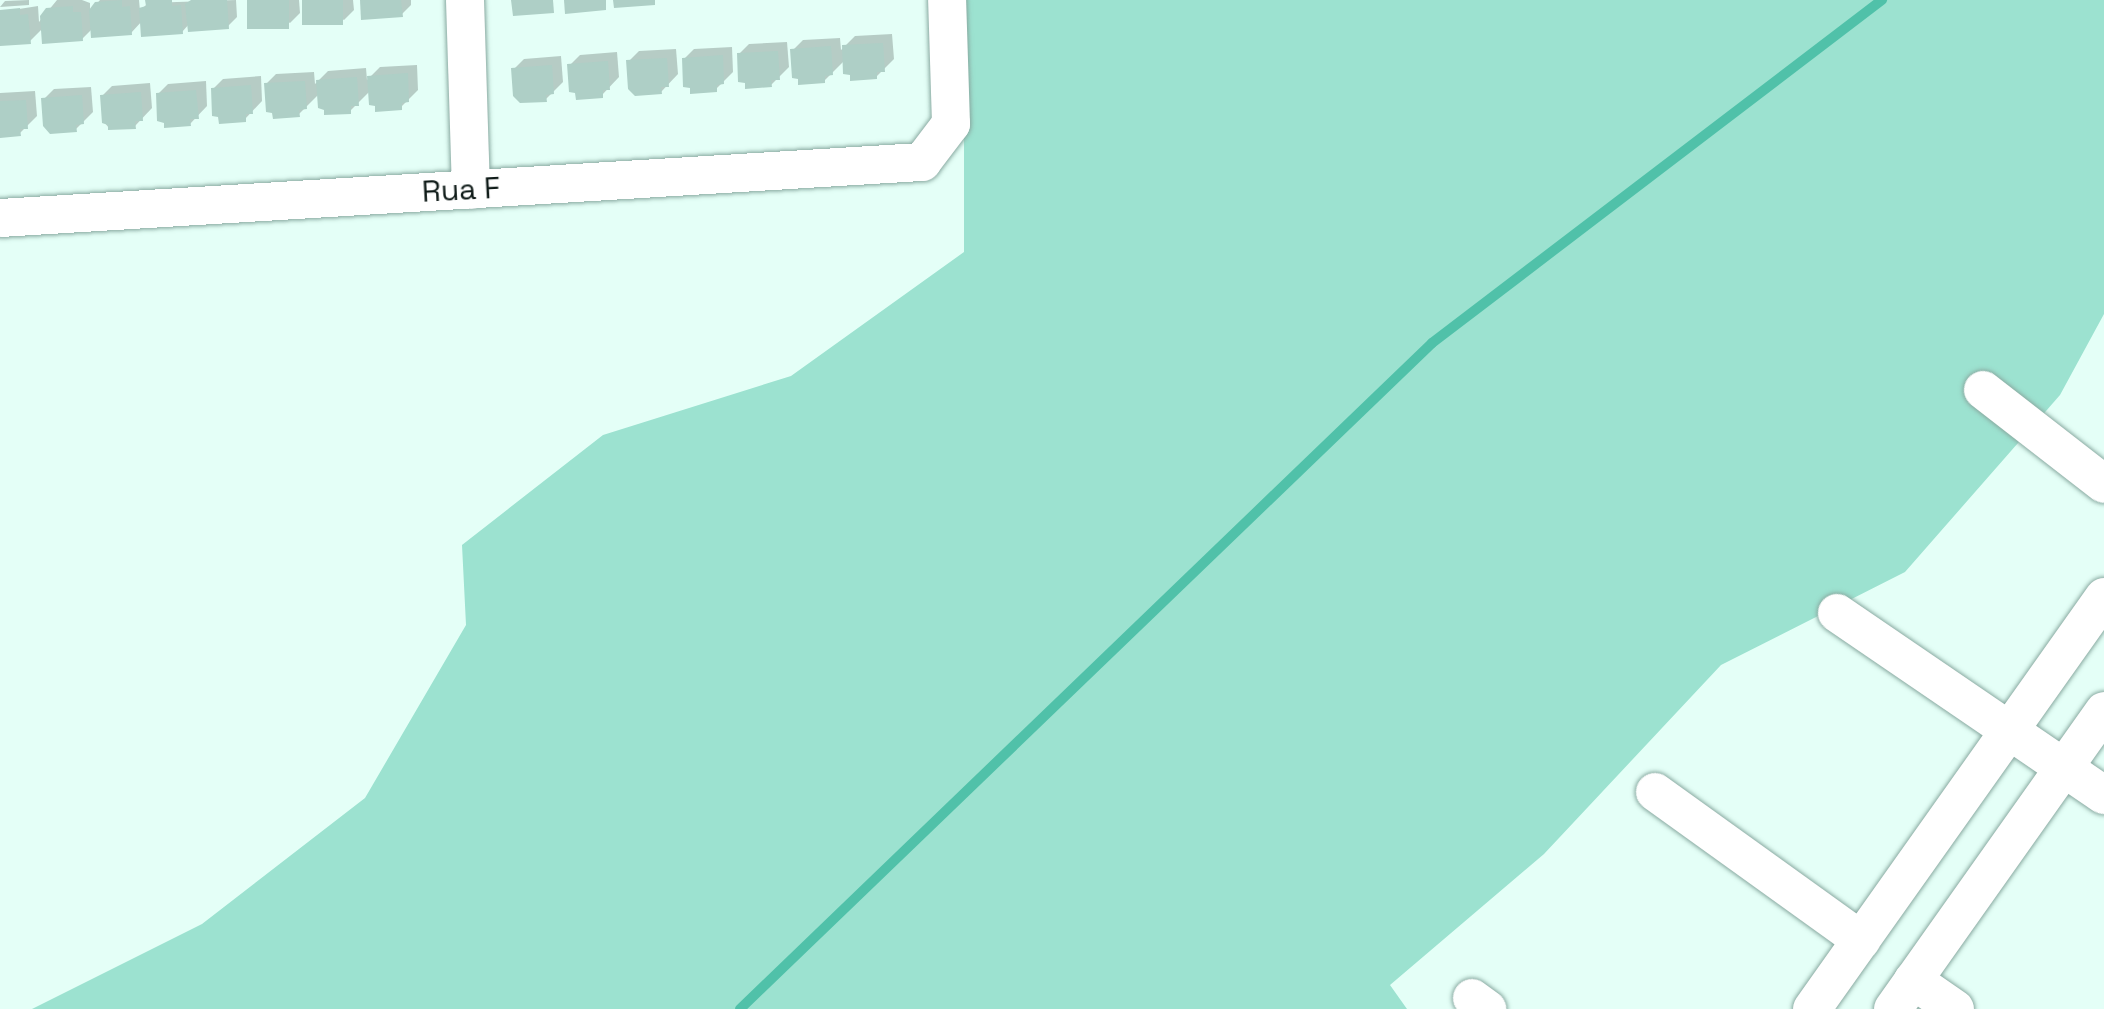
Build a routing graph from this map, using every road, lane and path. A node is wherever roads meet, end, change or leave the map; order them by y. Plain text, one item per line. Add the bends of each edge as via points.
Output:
1 (465, 0) edge
2 (948, 0) edge
3 (470, 190) junction
4 (0, 218) edge
5 (1982, 390) dead end
6 (2104, 484) edge
7 (2104, 596) edge
8 (1836, 613) dead end
9 (2104, 711) edge
10 (2011, 729) junction
11 (2064, 768) junction
12 (1655, 792) dead end
13 (2104, 795) edge
14 (1861, 940) junction
15 (1903, 994) edge
16 (1812, 1009) edge
17 (1955, 1009) edge

1 - 3 street
2 - 3 street, Rua F via 951,124 922,162
3 - 4 street, Rua F
5 - 6 street
7 - 10 street
8 - 10 street
9 - 11 street
10 - 11 street
10 - 14 street
11 - 13 street
11 - 15 street
12 - 14 street
14 - 16 street
15 - 17 street

